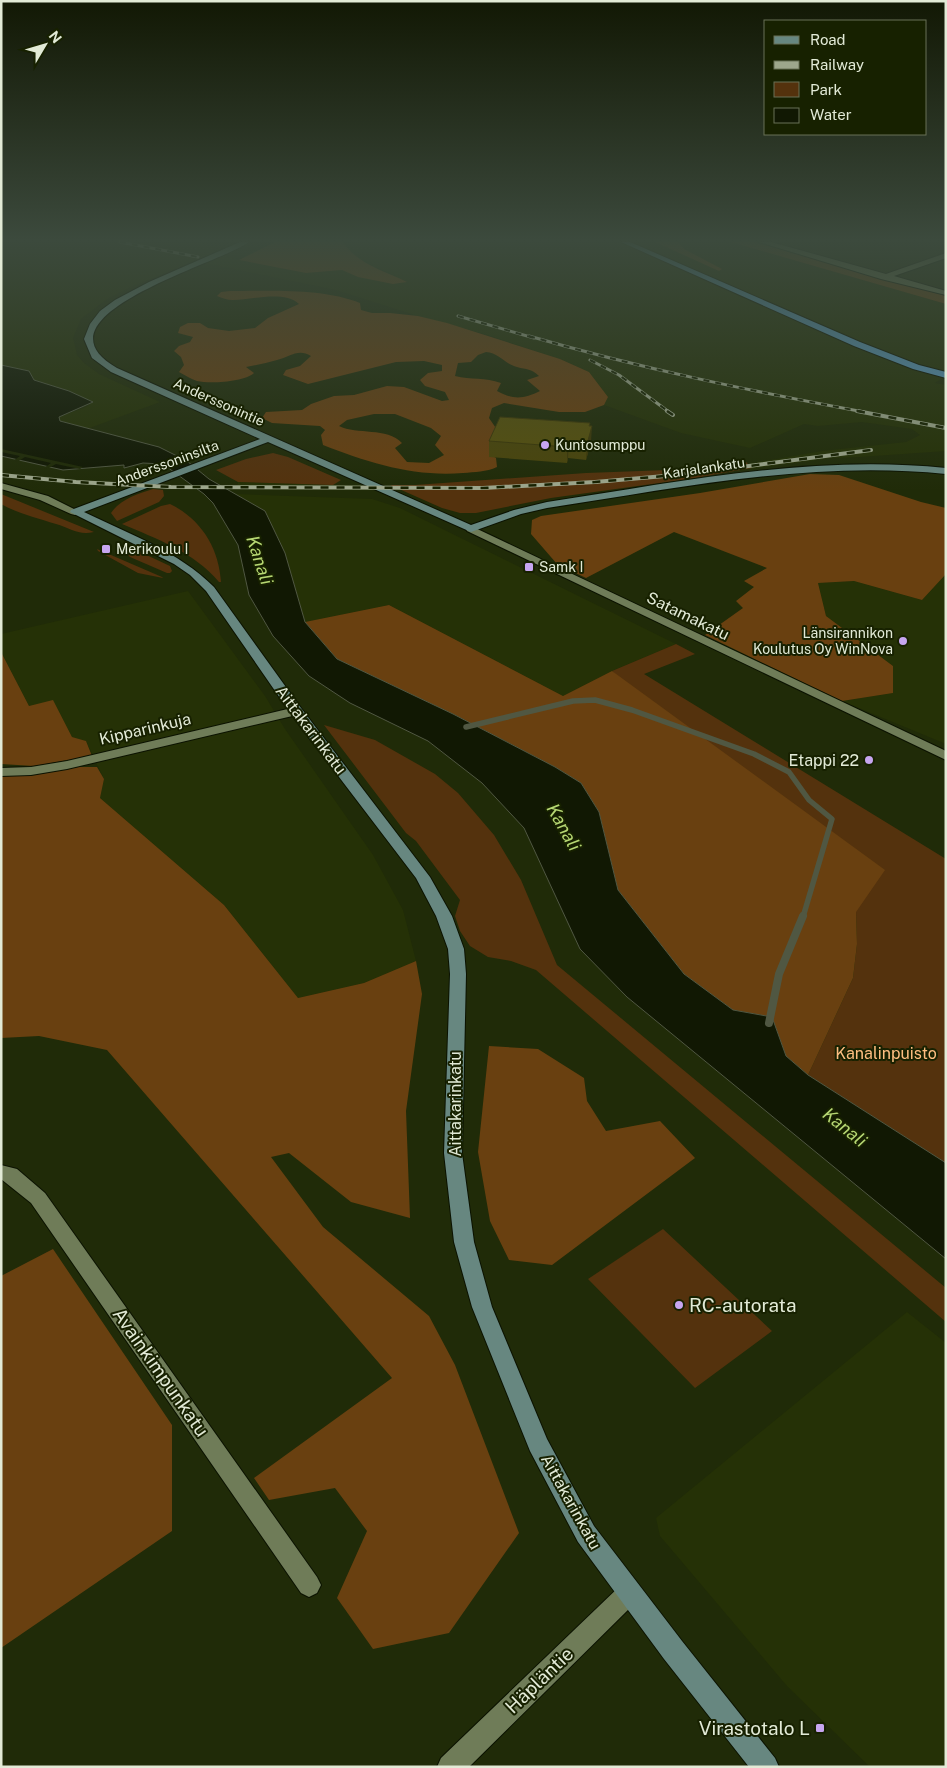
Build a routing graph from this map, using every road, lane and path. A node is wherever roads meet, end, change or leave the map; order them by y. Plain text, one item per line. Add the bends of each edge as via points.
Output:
1 (93, 325) edge
2 (812, 325) edge
3 (946, 375) edge
4 (268, 439) junction
5 (946, 471) edge
6 (1, 486) edge
7 (75, 512) junction
8 (471, 529) junction
9 (296, 711) junction
10 (946, 756) edge
11 (1, 772) edge
12 (1, 1172) edge
13 (309, 1585) dead end
14 (628, 1593) junction
15 (450, 1767) edge
16 (766, 1767) edge

1 - 4 main road, Anderssonintie via 89,337 93,353 114,370
2 - 3 highway via 916,367
4 - 7 main road, Anderssoninsilta
4 - 8 main road, Anderssonintie
5 - 8 main road, Karjalankatu via 861,465 770,472 546,505
6 - 7 street via 44,498
7 - 9 main road, Aittakarinkatu via 194,573 210,589
8 - 10 street, Satamakatu
9 - 11 street, Kipparinkuja via 76,763 32,771
9 - 14 main road, Aittakarinkatu via 423,877 444,916 457,960 453,1153 464,1242 482,1307 538,1444 586,1534
12 - 13 street, Avainkimpunkatu via 10,1174 38,1198
14 - 15 street, Häpläntie
14 - 16 main road, Aittakarinkatu

